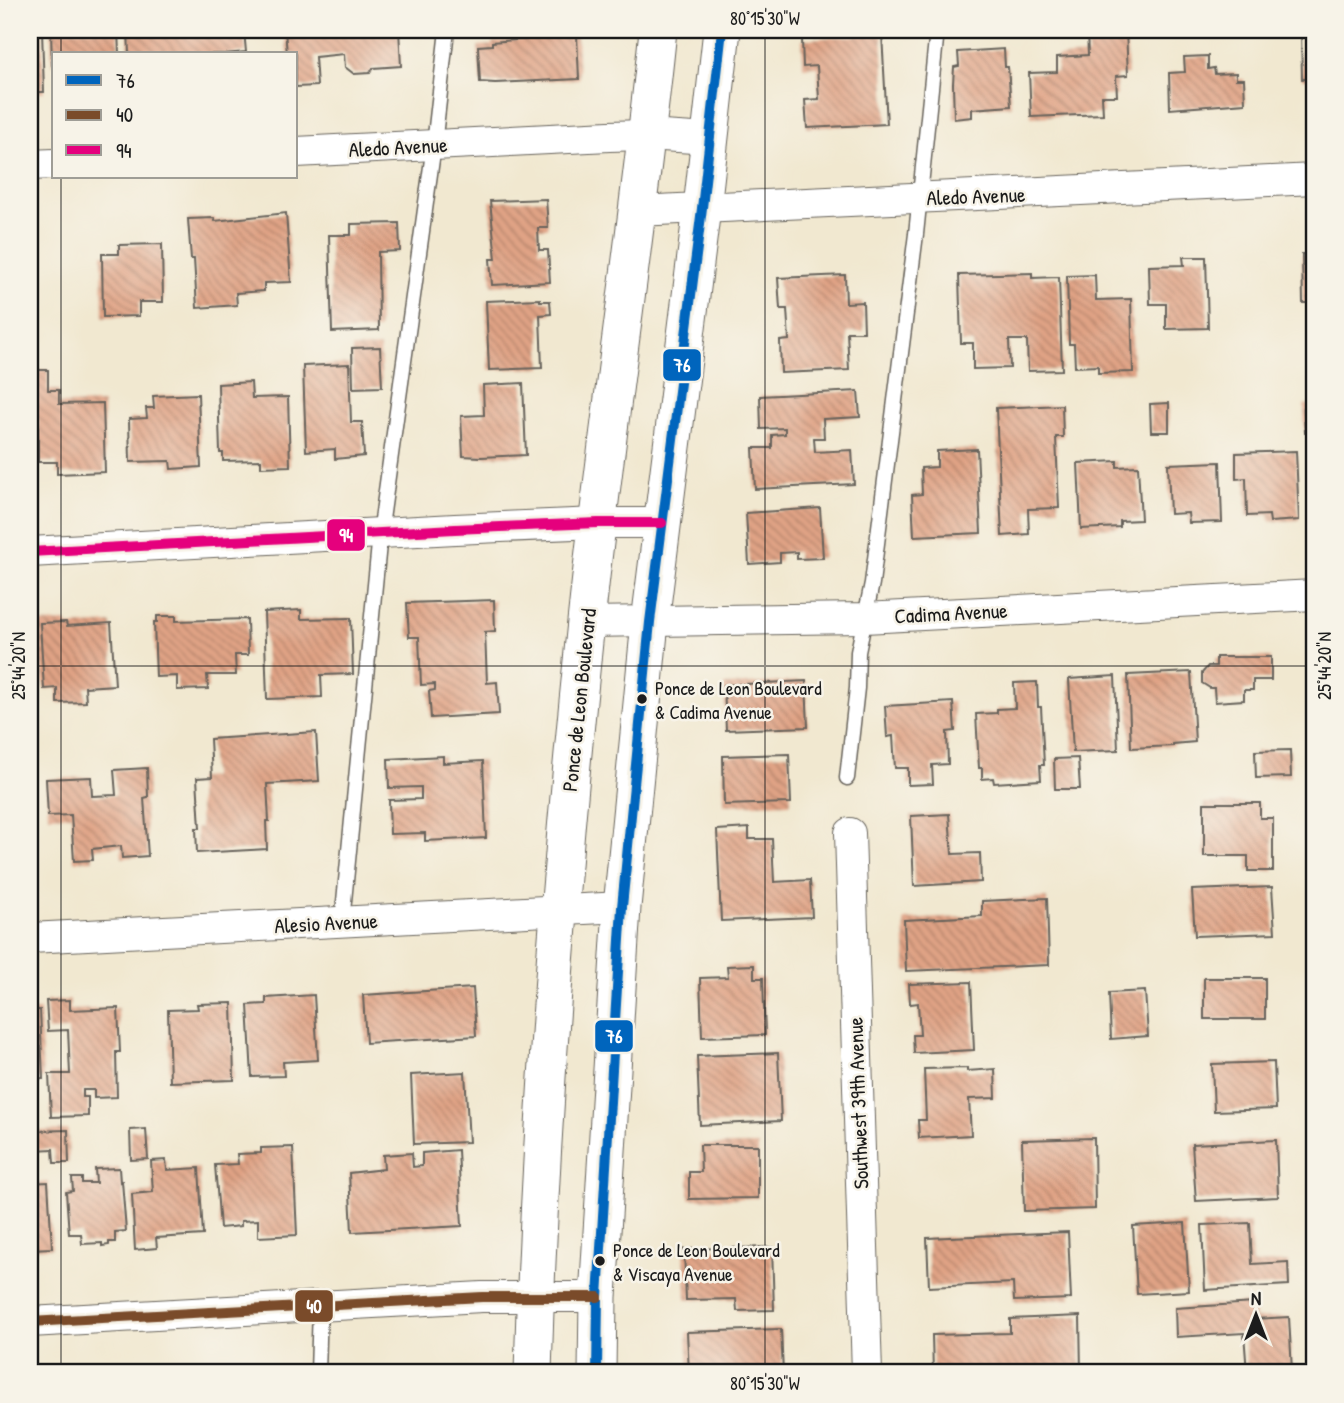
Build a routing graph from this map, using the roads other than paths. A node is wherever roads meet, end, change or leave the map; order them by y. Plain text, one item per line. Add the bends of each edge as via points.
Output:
1 (447, 30) edge
2 (659, 30) edge
3 (722, 30) edge
4 (937, 30) edge
5 (646, 135) junction
6 (710, 139) junction
7 (434, 145) junction
8 (298, 152) edge
9 (52, 164) edge
10 (30, 165) edge
11 (1314, 179) edge
12 (920, 198) junction
13 (702, 208) junction
14 (637, 211) junction
15 (598, 523) junction
16 (662, 523) junction
17 (380, 534) junction
18 (30, 552) edge
19 (1314, 596) edge
20 (864, 618) junction
21 (586, 622) junction
22 (650, 622) junction
23 (847, 778) dead end
24 (850, 833) dead end
25 (622, 907) junction
26 (559, 909) junction
27 (342, 922) junction
28 (30, 938) edge
29 (535, 1296) junction
30 (598, 1297) junction
31 (320, 1306) junction
32 (30, 1322) edge
33 (318, 1373) edge
34 (533, 1373) edge
35 (597, 1373) edge
36 (867, 1373) edge

1 - 7 lane
2 - 5 street, Ponce de Leon Boulevard
3 - 6 street
4 - 12 lane
5 - 6 street, Aledo Avenue
5 - 7 street, Aledo Avenue
5 - 14 street, Ponce de Leon Boulevard
6 - 13 street
7 - 8 street, Aledo Avenue
7 - 17 lane
9 - 10 street
11 - 12 street, Aledo Avenue
12 - 13 street, Aledo Avenue
12 - 20 lane
13 - 14 street, Aledo Avenue
13 - 16 street
14 - 15 street, Ponce de Leon Boulevard
15 - 16 street
15 - 17 street
15 - 21 street, Ponce de Leon Boulevard
16 - 22 street
17 - 18 street
17 - 27 lane
19 - 20 street, Cadima Avenue
20 - 22 street, Cadima Avenue
20 - 23 lane
21 - 22 street, Cadima Avenue
21 - 26 street, Ponce de Leon Boulevard
22 - 25 street
24 - 36 street, Southwest 39th Avenue
25 - 26 street, Alesio Avenue
25 - 30 street
26 - 27 street, Alesio Avenue
26 - 29 street, Ponce de Leon Boulevard
27 - 28 street, Alesio Avenue
29 - 30 street
29 - 31 street
29 - 34 street, Ponce de Leon Boulevard
30 - 35 street
31 - 32 street
31 - 33 lane

